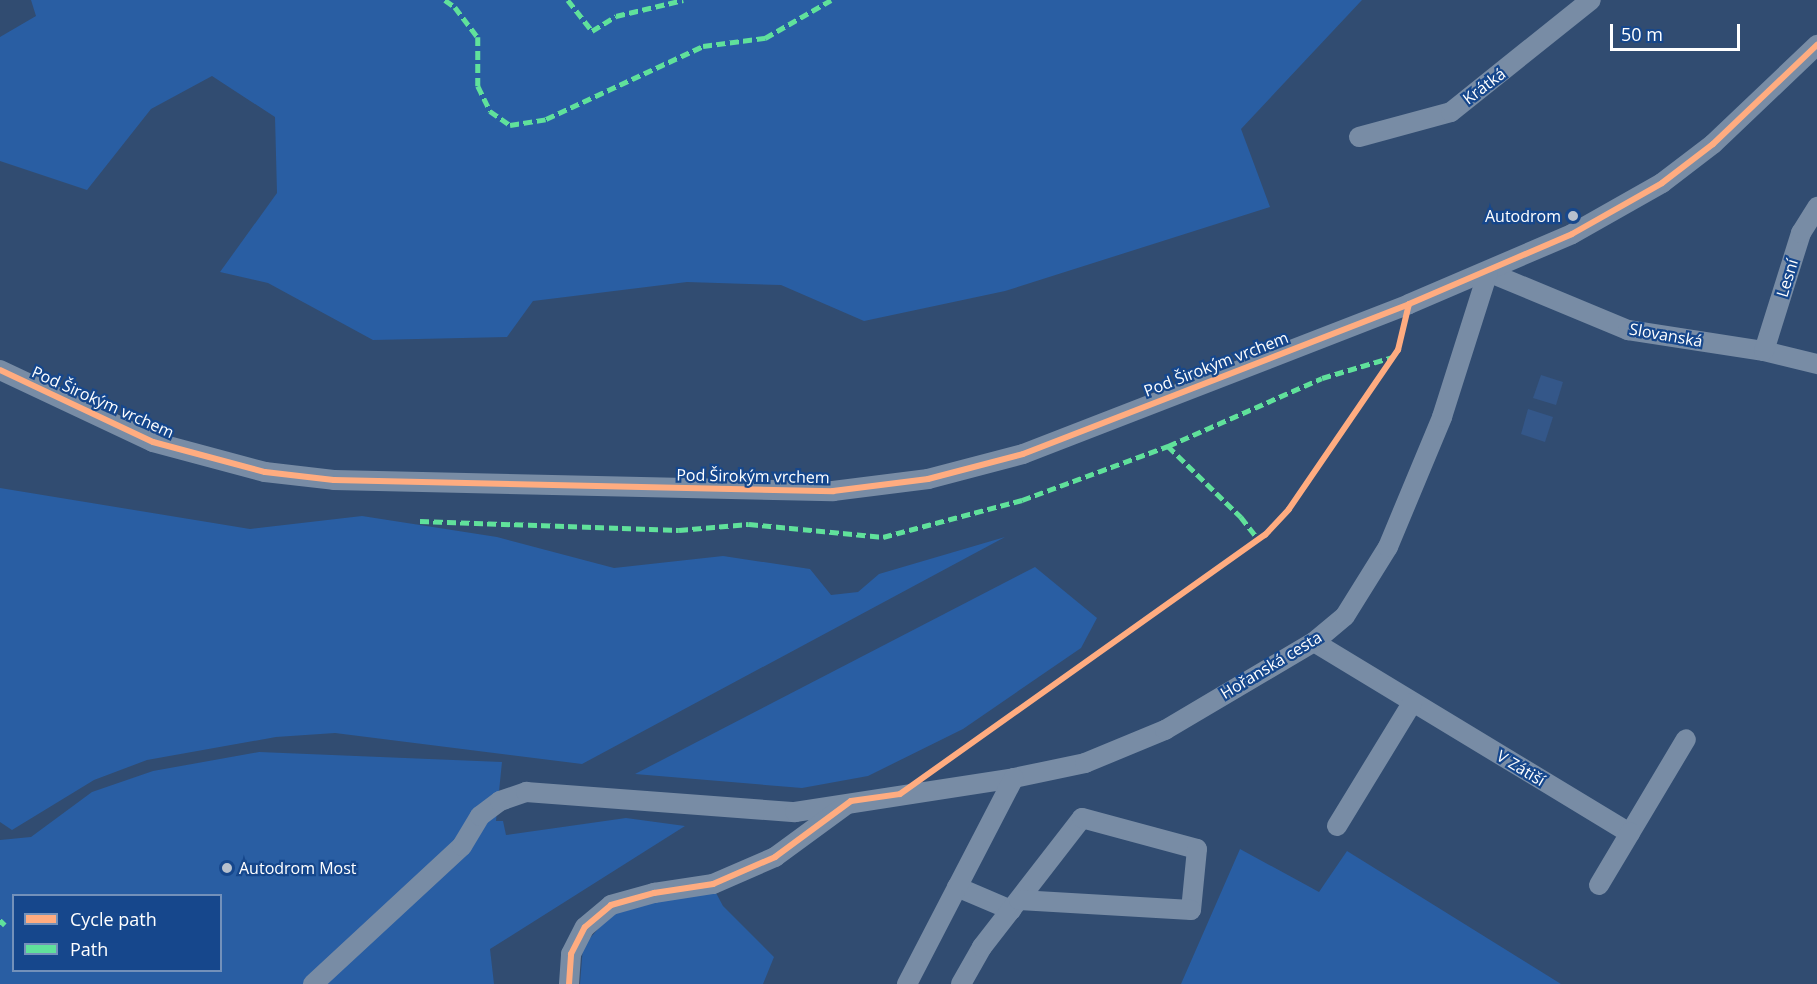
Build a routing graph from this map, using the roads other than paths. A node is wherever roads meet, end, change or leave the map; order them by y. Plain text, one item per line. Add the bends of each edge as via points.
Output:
1 (1591, 0) edge
2 (1817, 45) edge
3 (1359, 137) dead end
4 (1817, 207) edge
5 (1488, 272) junction
6 (1764, 351) junction
7 (1817, 364) edge
8 (0, 370) edge
9 (1314, 642) junction
10 (1412, 703) junction
11 (1686, 739) dead end
12 (1014, 778) junction
13 (851, 801) junction
14 (1337, 826) dead end
15 (1630, 833) junction
16 (1599, 885) dead end
17 (957, 886) junction
18 (1015, 905) junction
19 (314, 984) edge
20 (569, 984) edge
21 (907, 984) edge
22 (961, 984) edge

1 - 3 street, Krátká via 1451,112
2 - 5 street, Pod Širokým vrchem via 1713,144 1662,183 1602,219
4 - 6 street, Lesní via 1801,233
5 - 6 street, Slovanská via 1628,330
5 - 8 street, Pod Širokým vrchem via 1023,454 928,479 833,491 333,480 265,472 153,442
5 - 9 street, Hořanská cesta via 1442,417 1388,547 1345,616
6 - 7 street, Slovanská
9 - 10 street, V Zátiší
9 - 12 street, Hořanská cesta via 1165,730 1085,763
10 - 14 street
10 - 15 street, V Zátiší
11 - 15 street
12 - 13 street, Hořanská cesta
12 - 17 street
13 - 19 street via 795,812 526,792 480,816 462,846
13 - 20 street, Hořanská cesta via 776,857 713,884 654,893 611,905 585,927 571,954
15 - 16 street
17 - 18 street
17 - 21 street
18 - 18 street via 1082,818 1197,849 1191,910
18 - 22 street via 982,947

